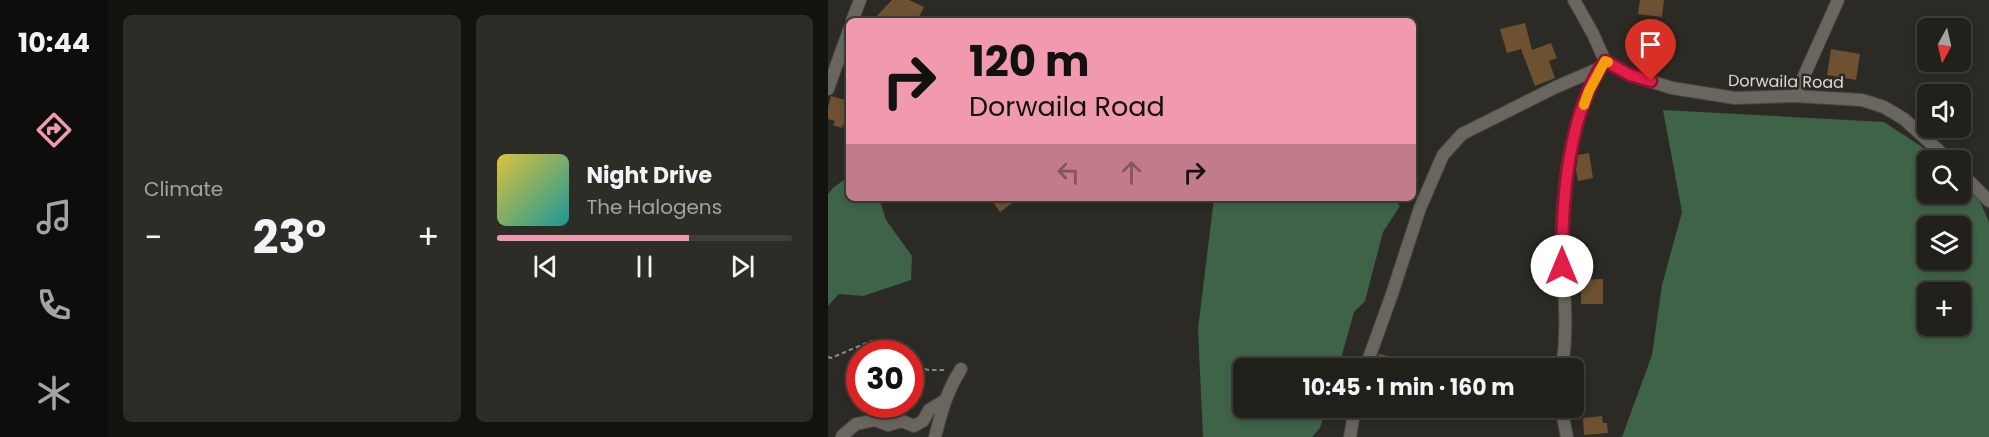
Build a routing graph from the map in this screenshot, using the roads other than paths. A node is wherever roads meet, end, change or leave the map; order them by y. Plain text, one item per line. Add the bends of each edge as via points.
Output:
1 (860, 0) edge
2 (1574, 0) edge
3 (1838, 0) edge
4 (853, 18) edge
5 (846, 38) edge
6 (1602, 64) junction
7 (828, 87) edge
8 (1794, 96) junction
9 (1938, 150) edge
10 (1971, 183) edge
11 (1989, 201) edge
12 (1369, 358) edge
13 (1564, 358) edge
14 (961, 369) road end
15 (944, 401) junction
16 (1353, 418) edge
17 (1563, 418) edge
18 (842, 436) edge
19 (935, 437) edge
20 (1350, 437) edge
21 (1567, 437) edge

1 - 4 street
2 - 6 street via 1593,34
3 - 8 street
5 - 7 street
6 - 8 street, Dorwaila Road via 1672,88 1735,98
6 - 12 street via 1462,134 1443,154 1420,208
6 - 13 street via 1577,126 1567,172 1562,224
8 - 9 street, Dorwaila Road via 1862,100 1884,106
10 - 11 street
14 - 15 street
15 - 18 street via 914,426 902,421 888,425 875,420 856,424
15 - 19 street
16 - 20 street
17 - 21 street

